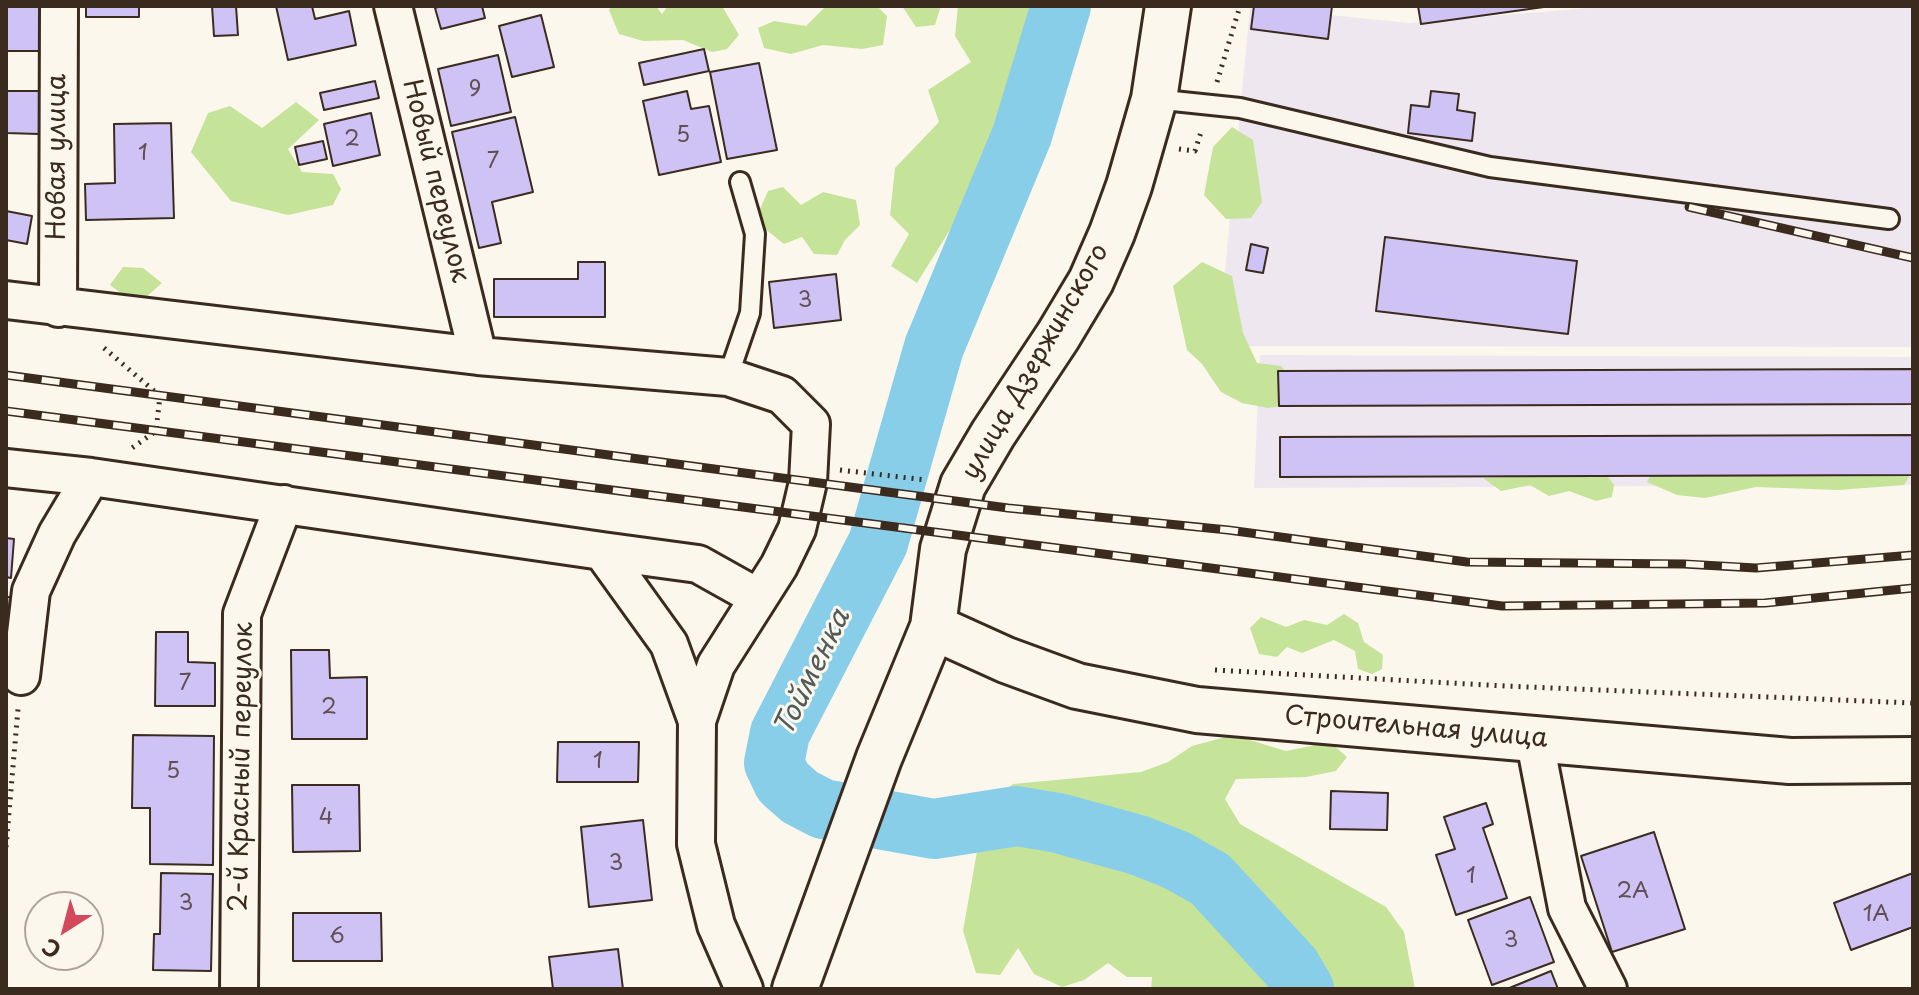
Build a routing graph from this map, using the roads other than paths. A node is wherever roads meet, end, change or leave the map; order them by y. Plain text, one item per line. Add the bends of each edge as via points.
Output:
1 (59, 6) edge
2 (393, 6) edge
3 (1168, 6) edge
4 (1154, 99) junction
5 (740, 182) dead end
6 (1889, 219) dead end
7 (6, 300) edge
8 (58, 308) junction
9 (478, 356) junction
10 (728, 377) junction
11 (6, 468) edge
12 (91, 477) junction
13 (284, 504) junction
14 (602, 551) junction
15 (757, 597) junction
16 (933, 627) junction
17 (21, 676) road end
18 (697, 721) junction
19 (1534, 737) junction
20 (1913, 760) edge
21 (239, 989) edge
22 (744, 989) edge
23 (795, 989) edge
24 (1608, 989) edge

1 - 8 street, Новая улица
2 - 9 street, Новый переулок
3 - 4 street, улица Дзержинского
4 - 6 lane via 1240,108 1490,167
4 - 16 street, улица Дзержинского via 1129,186 1091,281 963,485 943,549
5 - 10 lane via 755,234 750,313
7 - 8 street
8 - 9 street
9 - 10 street
10 - 15 street via 782,395 811,424 808,482 797,529
11 - 12 street
12 - 13 street
12 - 17 street via 31,591
13 - 14 street
13 - 21 street, 2-й Красный переулок via 242,614
14 - 15 street via 698,564
14 - 18 street via 669,644
15 - 18 street via 716,665
16 - 19 street, Строительная улица via 1077,686 1197,710
16 - 23 street, улица Дзержинского
18 - 22 street via 696,844 716,925
19 - 20 street, Строительная улица via 1790,761
19 - 24 street via 1567,908

